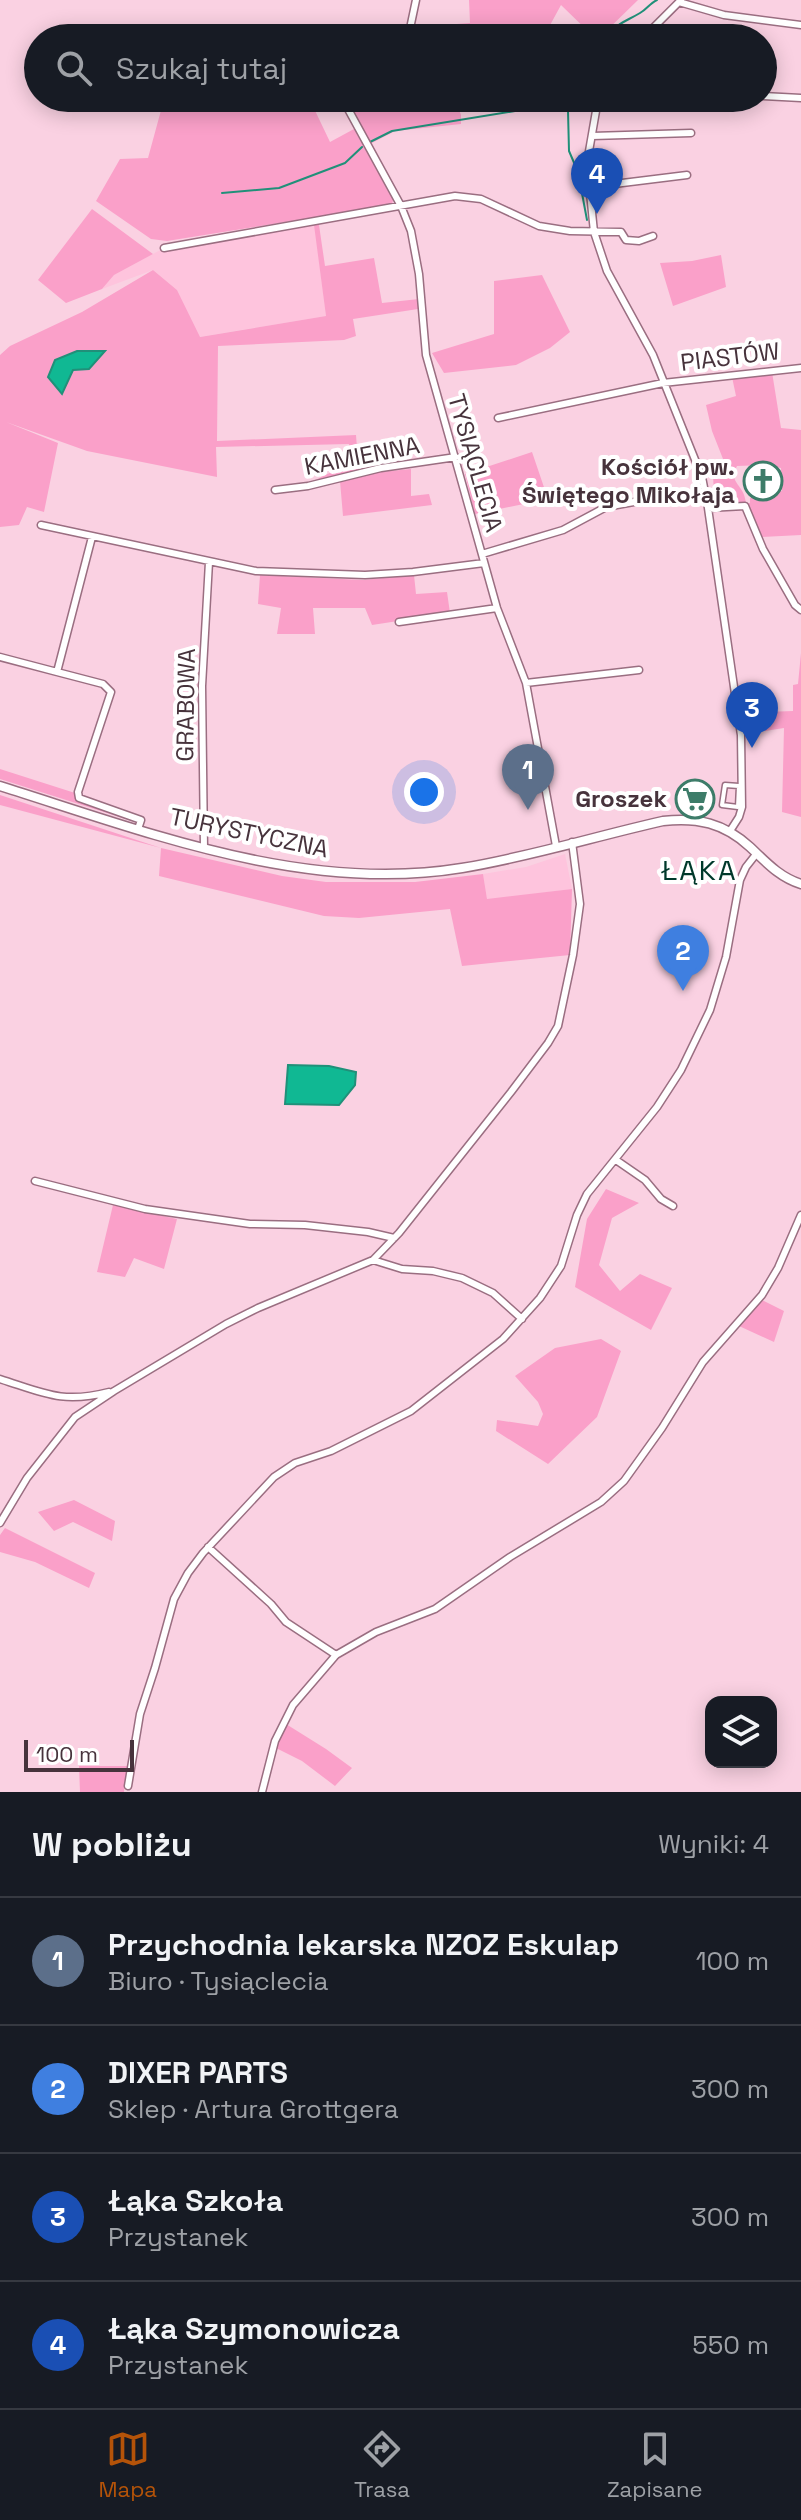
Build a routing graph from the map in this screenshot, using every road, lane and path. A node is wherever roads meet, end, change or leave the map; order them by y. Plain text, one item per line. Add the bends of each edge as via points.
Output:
1 (416, 0) edge
2 (680, 1) edge
3 (411, 24) edge
4 (657, 24) edge
5 (801, 25) edge
6 (777, 97) edge
7 (801, 98) edge
8 (350, 112) edge
9 (596, 112) edge
10 (691, 133) dead end
11 (592, 136) junction
12 (687, 175) dead end
13 (590, 187) junction
14 (401, 206) junction
15 (594, 232) junction
16 (653, 236) dead end
17 (164, 248) dead end
18 (801, 368) edge
19 (663, 383) junction
20 (498, 418) dead end
21 (456, 457) junction
22 (275, 490) dead end
23 (705, 495) junction
24 (708, 508) junction
25 (41, 525) dead end
26 (92, 537) junction
27 (482, 554) junction
28 (209, 562) junction
29 (484, 563) junction
30 (497, 608) junction
31 (801, 610) edge
32 (399, 622) dead end
33 (0, 657) edge
34 (639, 670) dead end
35 (57, 672) junction
36 (526, 683) junction
37 (725, 785) joint
38 (0, 786) edge
39 (138, 829) junction
40 (730, 831) junction
41 (572, 842) junction
42 (556, 846) junction
43 (204, 848) junction
44 (757, 853) junction
45 (801, 884) edge
46 (616, 1160) junction
47 (35, 1181) dead end
48 (673, 1206) dead end
49 (801, 1215) edge
50 (394, 1238) junction
51 (373, 1260) junction
52 (522, 1319) junction
53 (0, 1379) edge
54 (114, 1391) junction
55 (0, 1523) edge
56 (208, 1547) junction
57 (336, 1655) junction
58 (128, 1786) dead end
59 (262, 1792) edge

1 - 3 street
2 - 4 street
2 - 5 street via 724,15
6 - 7 street
8 - 14 street, TYSIĄCLECIA
9 - 11 street
10 - 11 street
11 - 13 street
12 - 13 street
13 - 15 street
14 - 15 street via 455,196 481,199 539,226
14 - 17 street
14 - 21 street, TYSIĄCLECIA via 419,274 426,355
15 - 16 street via 621,232 626,240 639,241
15 - 19 street via 607,271
18 - 19 street, PIASTÓW
19 - 20 street, PIASTÓW
19 - 23 street
21 - 22 street, KAMIENNA
21 - 27 street, TYSIĄCLECIA
23 - 24 street
23 - 27 street via 606,507 563,530
24 - 31 street via 745,506 763,549
24 - 40 street via 741,735 742,807
25 - 26 street
26 - 28 street
26 - 35 street
27 - 29 street, TYSIĄCLECIA
28 - 29 street via 256,571 365,575
28 - 43 street, GRABOWA via 202,686
29 - 30 street, TYSIĄCLECIA
30 - 32 street
30 - 36 street, TYSIĄCLECIA
33 - 35 street
34 - 36 street
35 - 39 street via 103,684 111,692 79,798 141,820
36 - 42 street, TYSIĄCLECIA
37 - 37 street via 722,805 738,807 739,786
38 - 39 main road, TURYSTYCZNA
39 - 43 main road, TURYSTYCZNA
40 - 41 main road, TURYSTYCZNA via 684,818
40 - 44 main road
41 - 42 main road, TURYSTYCZNA
41 - 50 street via 580,904 558,1026
42 - 43 main road, TURYSTYCZNA via 460,868 394,874 301,868
44 - 45 main road
44 - 46 street via 740,880 710,1010 681,1070
46 - 48 street
46 - 52 street via 587,1194 561,1266
47 - 50 street via 139,1208
49 - 57 street via 762,1295 703,1362 624,1481 601,1502 435,1609 376,1632
50 - 51 street
51 - 52 street via 462,1278 493,1293
51 - 54 street via 258,1308
52 - 56 street via 411,1411 274,1477
53 - 54 street via 57,1397 78,1399
54 - 55 street via 75,1417
56 - 57 street via 286,1622
56 - 58 street via 174,1599 140,1714
57 - 59 street via 293,1705 275,1741

